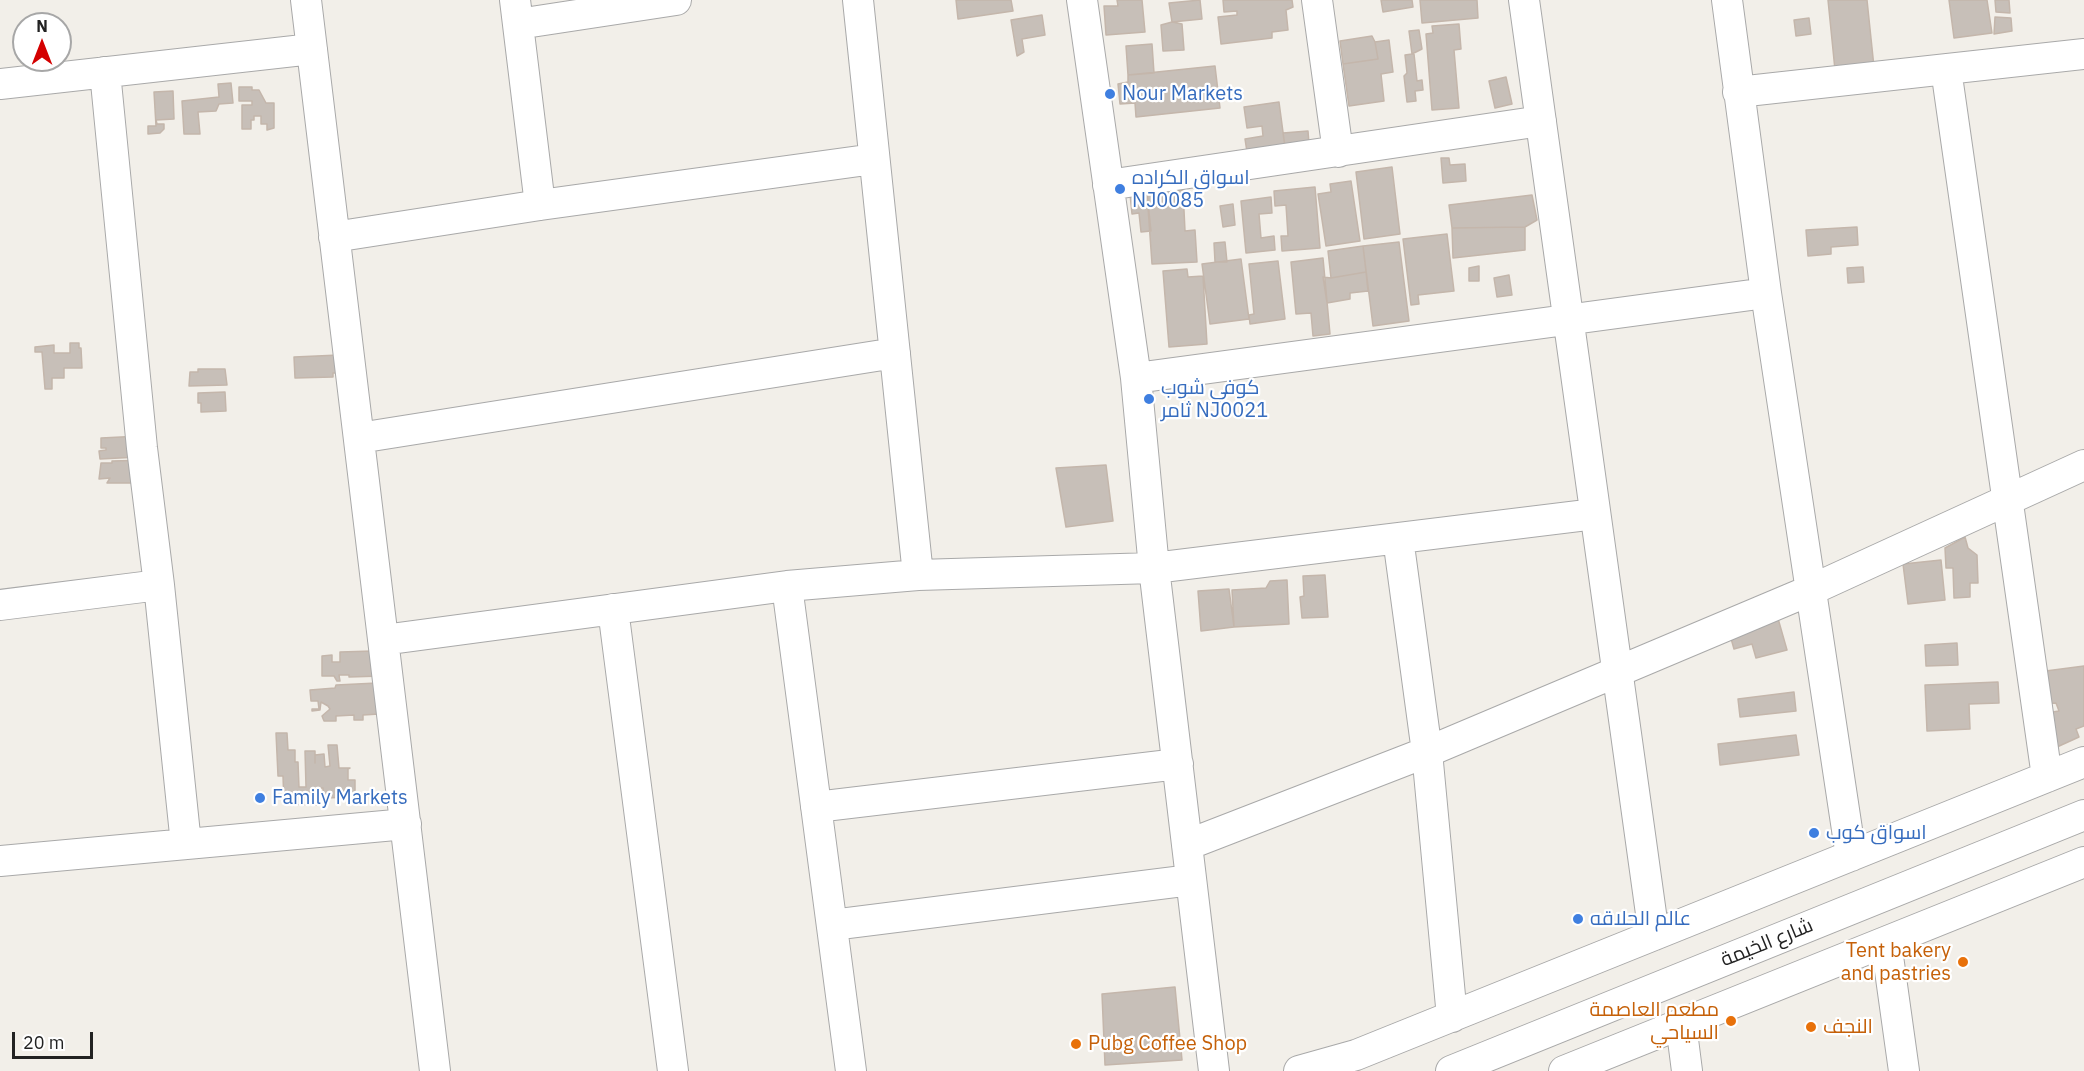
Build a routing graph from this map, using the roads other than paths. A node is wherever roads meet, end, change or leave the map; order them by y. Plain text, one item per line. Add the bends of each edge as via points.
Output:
1 (306, 0) edge
2 (676, 0) edge
3 (858, 0) edge
4 (1082, 0) edge
5 (1317, 0) edge
6 (1524, 0) edge
7 (1727, 0) edge
8 (517, 12) edge
9 (312, 48) junction
10 (2084, 54) edge
11 (1946, 69) junction
12 (105, 72) junction
13 (0, 84) edge
14 (1738, 92) junction
15 (1541, 121) junction
16 (1338, 152) junction
17 (874, 159) junction
18 (1108, 185) junction
19 (540, 206) junction
20 (334, 237) junction
21 (1766, 293) junction
22 (1569, 320) junction
23 (895, 353) junction
24 (1136, 378) junction
25 (359, 438) junction
26 (2084, 465) edge
27 (2007, 499) junction
28 (1595, 514) junction
29 (1398, 538) junction
30 (1154, 568) junction
31 (918, 575) junction
32 (159, 585) junction
33 (787, 586) junction
34 (1811, 591) junction
35 (0, 605) edge
36 (613, 609) junction
37 (383, 640) junction
38 (1616, 672) junction
39 (1427, 752) junction
40 (2084, 762) edge
41 (1178, 764) junction
42 (2047, 777) junction
43 (816, 807) junction
44 (2084, 815) edge
45 (406, 824) junction
46 (186, 844) junction
47 (1187, 845) junction
48 (1851, 856) junction
49 (0, 861) edge
50 (2084, 862) edge
51 (1191, 880) junction
52 (832, 925) junction
53 (1654, 935) junction
54 (1886, 942) junction
55 (1452, 1017) junction
56 (1681, 1024) junction
57 (435, 1071) edge
58 (673, 1071) edge
59 (851, 1071) edge
60 (1214, 1071) edge
61 (1299, 1071) edge
62 (1451, 1071) edge
63 (1564, 1071) edge
64 (1687, 1071) edge
65 (1904, 1071) edge

1 - 9 street
2 - 8 street
3 - 17 street
4 - 18 street
5 - 16 street
6 - 15 street
7 - 14 street
8 - 19 street
9 - 12 street
9 - 20 street
10 - 11 street
11 - 14 street
11 - 27 street
12 - 13 street
12 - 32 street
14 - 21 street
15 - 16 street
15 - 22 street
16 - 18 street
17 - 19 street
17 - 23 street
18 - 24 street
19 - 20 street
20 - 25 street
21 - 22 street
21 - 34 street
22 - 24 street
22 - 28 street
23 - 25 street
23 - 31 street
24 - 30 street
25 - 37 street
26 - 27 street
27 - 34 street
27 - 42 street
28 - 29 street
28 - 38 street
29 - 30 street
29 - 39 street
30 - 31 street
30 - 41 street
31 - 33 street
32 - 35 street
32 - 46 street
33 - 36 street
33 - 43 street
34 - 38 street
34 - 48 street
36 - 37 street
36 - 58 street
37 - 45 street
38 - 39 street
38 - 53 street
39 - 47 street
39 - 55 street
40 - 42 street
41 - 43 street
41 - 47 street
42 - 48 street
43 - 52 street
44 - 62 street, شارع الخيمة
45 - 46 street
45 - 57 street
46 - 49 street
47 - 51 street
48 - 53 street
50 - 54 street
51 - 52 street
51 - 60 street
52 - 59 street
53 - 55 street
54 - 56 street
54 - 65 street
55 - 61 street via 1356,1055
56 - 63 street
56 - 64 street

